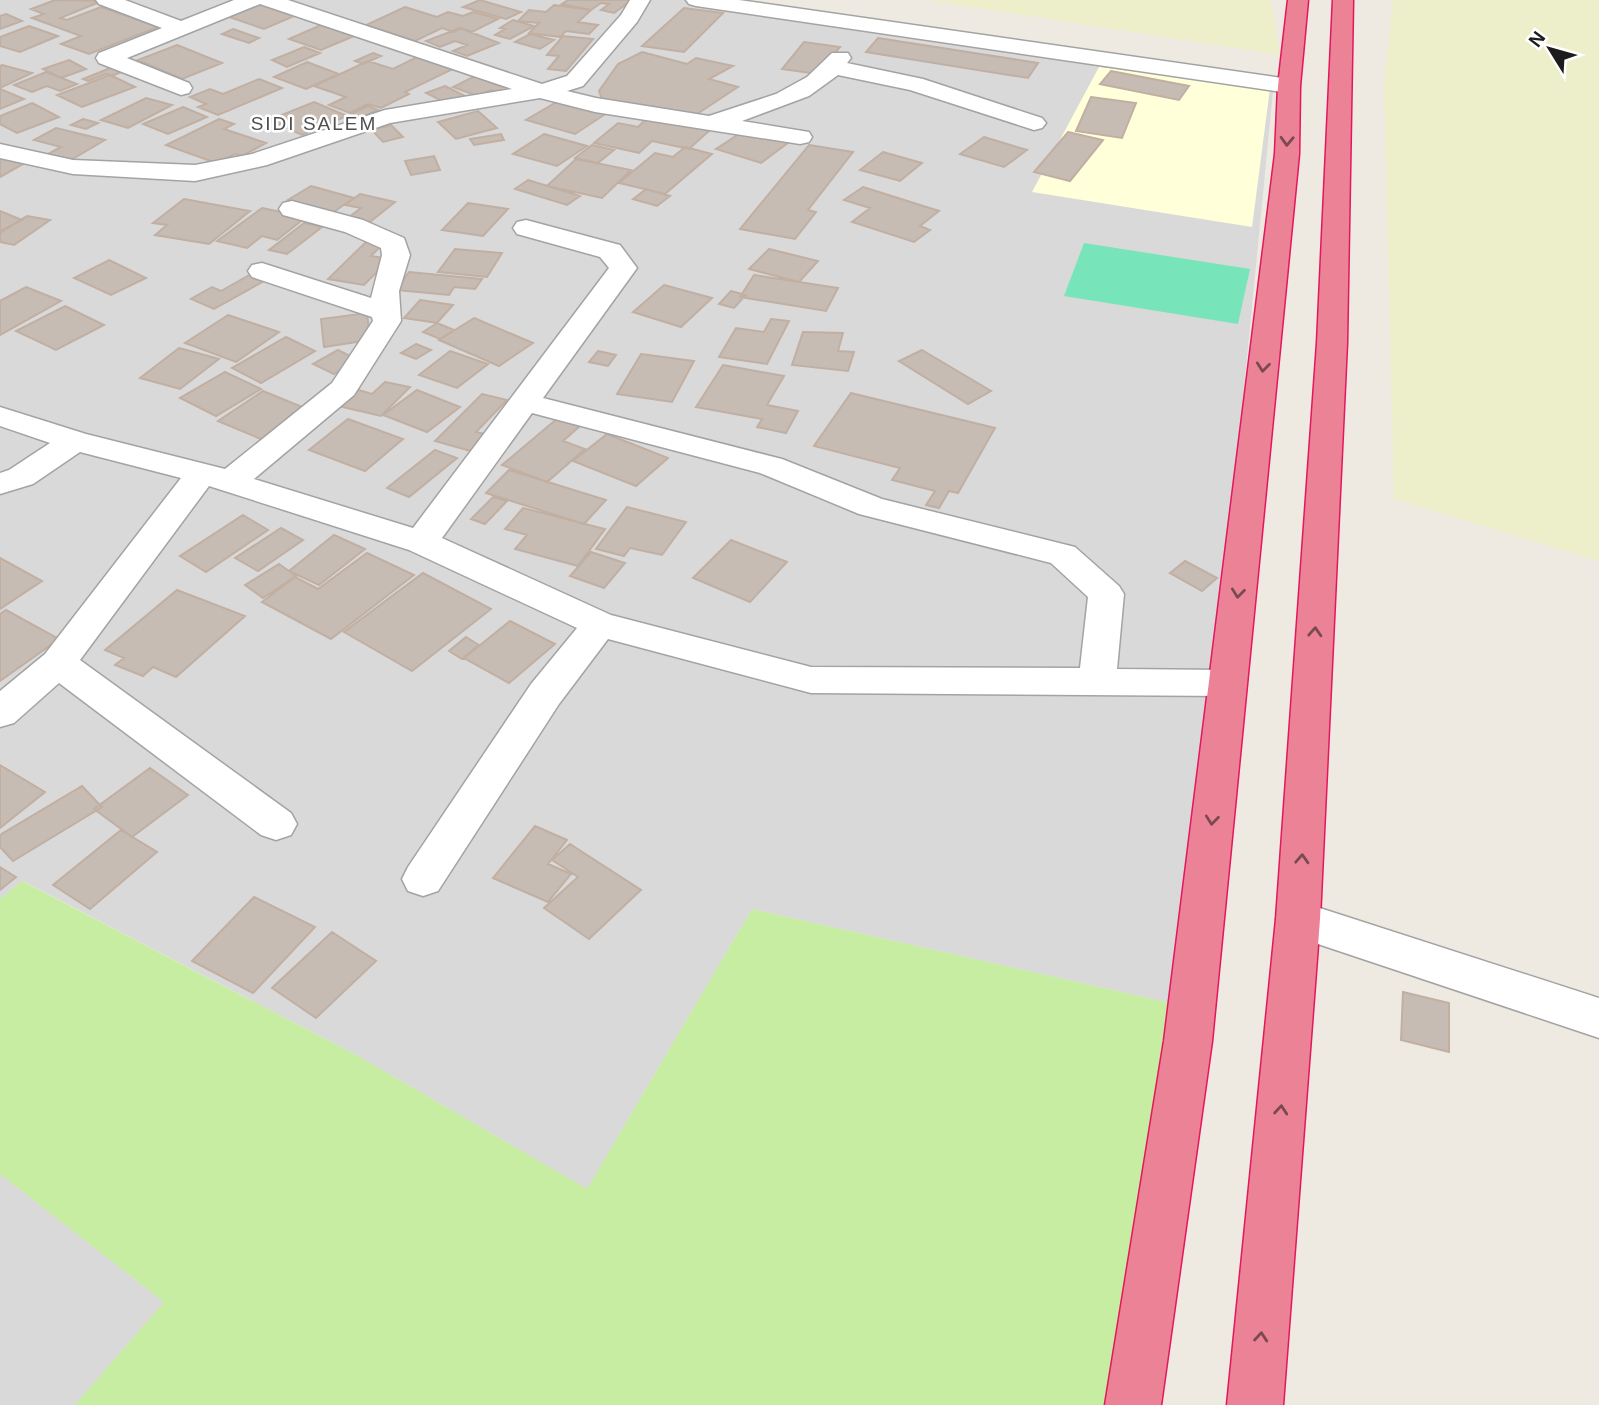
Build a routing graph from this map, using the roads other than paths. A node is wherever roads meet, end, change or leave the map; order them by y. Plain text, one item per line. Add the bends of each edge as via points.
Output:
1 (106, 0) edge
2 (252, 0) edge
3 (267, 0) edge
4 (640, 0) edge
5 (696, 0) edge
6 (1298, 0) edge
7 (1343, 0) edge
8 (180, 28) junction
9 (1289, 86) junction
10 (181, 88) dead end
11 (541, 91) junction
12 (1034, 123) dead end
13 (709, 124) junction
14 (800, 137) dead end
15 (0, 151) edge
16 (292, 209) dead end
17 (526, 228) dead end
18 (262, 271) dead end
19 (387, 312) junction
20 (524, 402) junction
21 (0, 416) edge
22 (75, 441) junction
23 (216, 477) junction
24 (0, 484) edge
25 (421, 542) junction
26 (600, 624) junction
27 (58, 663) junction
28 (1097, 682) junction
29 (1227, 683) junction
30 (0, 713) edge
31 (276, 824) dead end
32 (423, 879) dead end
33 (1298, 919) junction
34 (1599, 1018) edge
35 (1133, 1405) edge
36 (1255, 1405) edge

1 - 8 street
2 - 8 street
3 - 11 street
4 - 11 street via 575,81
5 - 9 street
6 - 9 highway
33 -> 7 highway via 1332,343
8 - 10 street via 107,58
9 -> 29 highway via 1286,168
11 - 13 street
11 - 15 street via 385,117 258,160 195,173 73,167
12 - 13 street via 836,62 830,72 788,98
13 - 14 street
16 - 19 street via 354,226 394,244 396,256 384,291
17 - 20 street via 610,251 623,268
18 - 19 street
19 - 23 street via 387,321 343,389
20 - 25 street
20 - 28 street via 771,467 871,508 1063,555 1107,594
21 - 22 street
22 - 23 street
22 - 24 street via 21,477
23 - 25 street
23 - 27 street
25 - 26 street
26 - 28 street via 811,680
26 - 32 street via 545,694
27 - 30 street
27 - 31 street
28 - 29 street
29 -> 35 highway via 1188,1041
33 - 34 street
36 -> 33 highway

